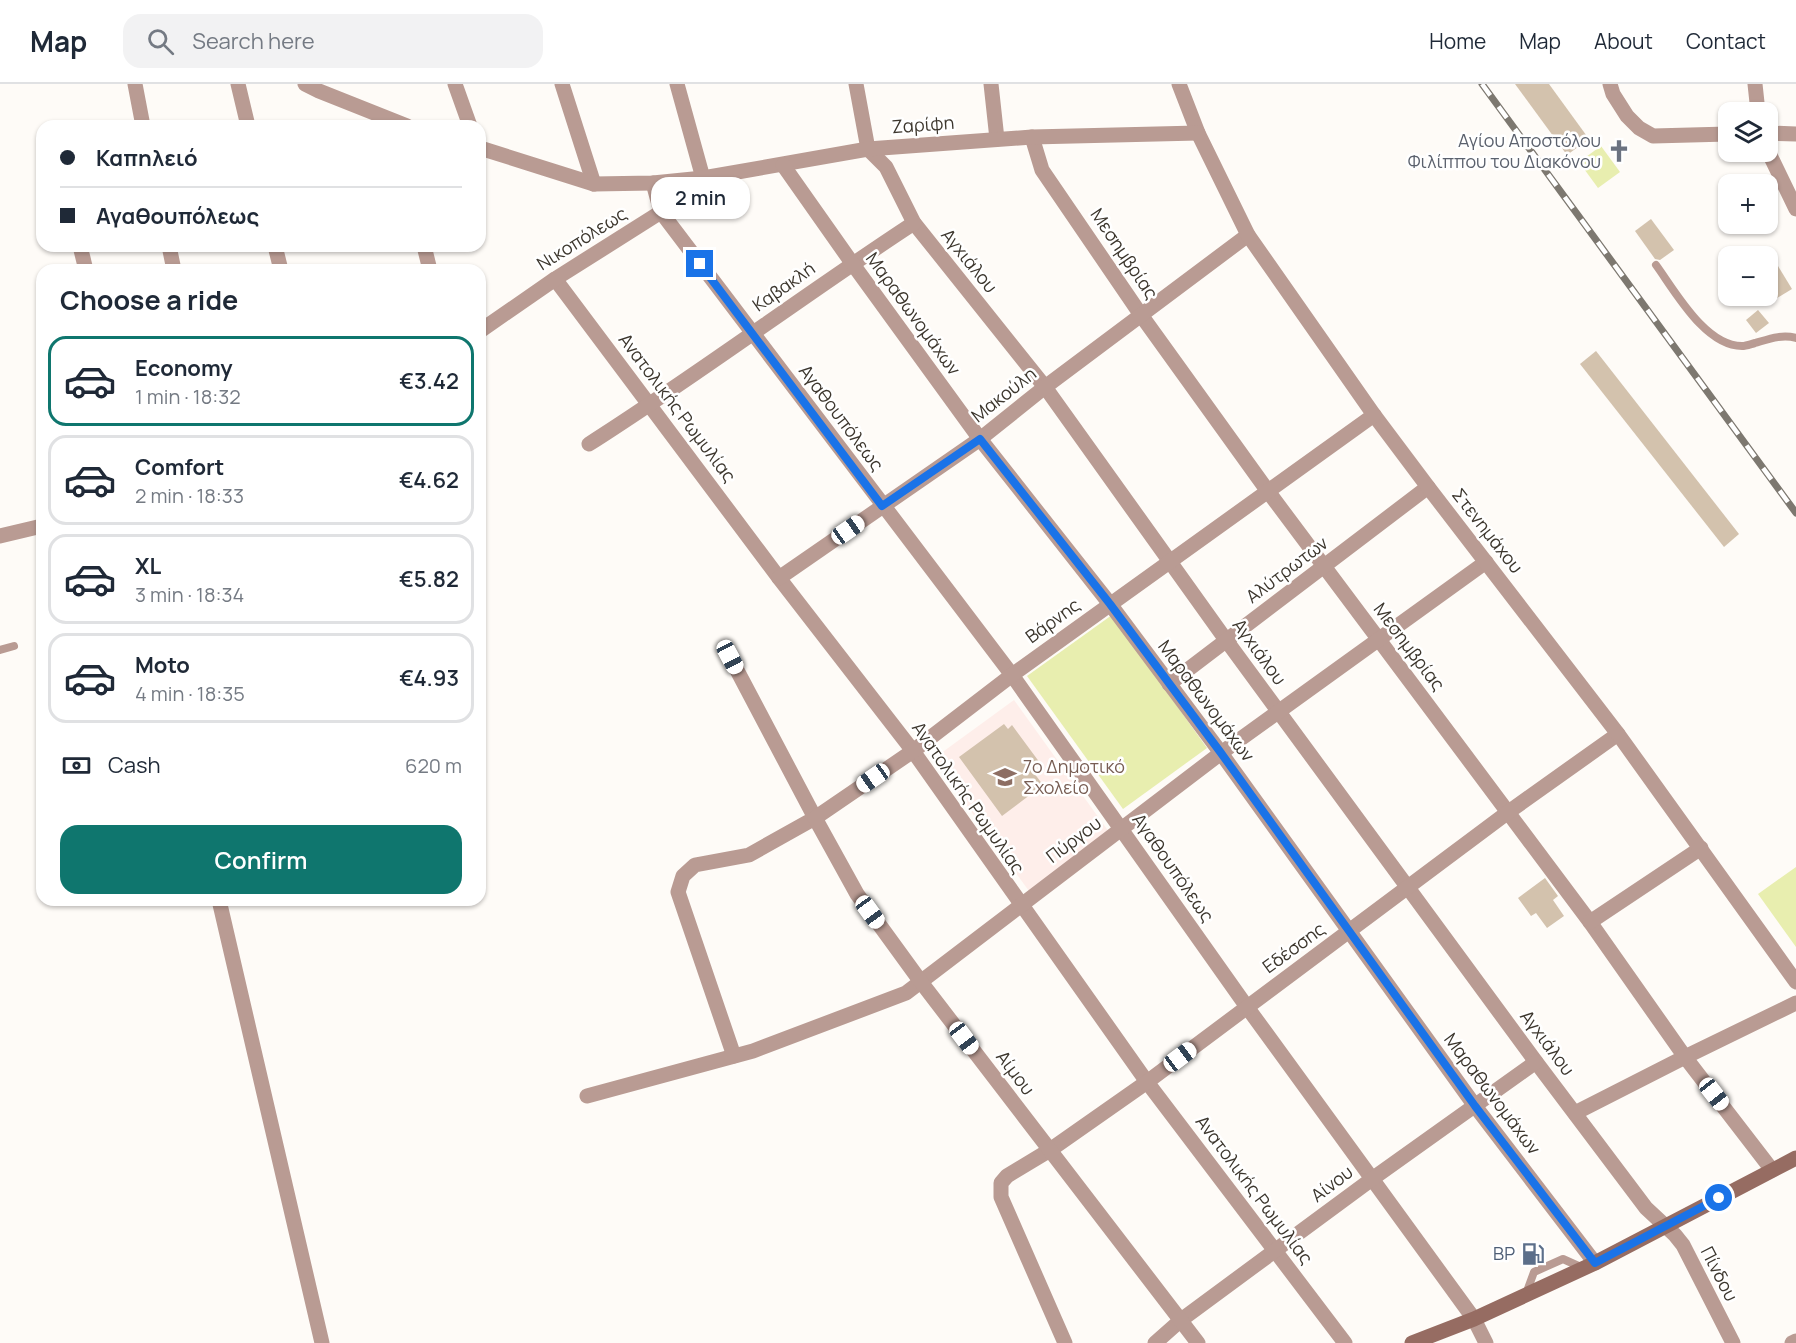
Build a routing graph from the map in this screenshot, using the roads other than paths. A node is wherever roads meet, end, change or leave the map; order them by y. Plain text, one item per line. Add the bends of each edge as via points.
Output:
1 (135, 84) edge
2 (238, 84) edge
3 (305, 84) edge
4 (455, 84) edge
5 (562, 84) edge
6 (677, 84) edge
7 (856, 84) edge
8 (991, 84) edge
9 (1179, 84) edge
10 (1610, 84) edge
11 (1755, 84) edge
12 (1757, 102) edge
13 (142, 120) edge
14 (247, 120) edge
15 (383, 120) edge
16 (468, 120) edge
17 (1198, 133) junction
18 (1718, 134) edge
19 (1778, 134) edge
20 (1796, 134) edge
21 (1032, 137) junction
22 (997, 140) junction
23 (868, 149) junction
24 (486, 150) edge
25 (1773, 162) edge
26 (783, 165) junction
27 (703, 178) junction
28 (654, 183) junction
29 (594, 184) junction
30 (1796, 209) edge
31 (661, 212) junction
32 (914, 223) junction
33 (1248, 235) junction
34 (852, 263) junction
35 (1656, 265) dead end
36 (555, 279) junction
37 (1141, 315) junction
38 (486, 327) edge
39 (752, 333) junction
40 (1796, 338) edge
41 (1045, 387) junction
42 (650, 405) junction
43 (1374, 415) junction
44 (980, 439) junction
45 (589, 444) dead end
46 (1428, 487) junction
47 (1267, 490) junction
48 (882, 506) junction
49 (36, 527) edge
50 (0, 536) edge
51 (1169, 561) junction
52 (1486, 562) junction
53 (1324, 566) junction
54 (779, 578) junction
55 (1110, 604) junction
56 (1379, 639) junction
57 (1226, 640) junction
58 (14, 646) dead end
59 (0, 650) edge
60 (730, 657) dead end
61 (1012, 675) junction
62 (1169, 684) junction
63 (1279, 713) junction
64 (1618, 734) junction
65 (913, 751) junction
66 (1221, 753) junction
67 (1507, 813) junction
68 (815, 818) junction
69 (1122, 828) junction
70 (1701, 848) junction
71 (1409, 887) junction
72 (1021, 905) junction
73 (220, 906) edge
74 (1590, 922) junction
75 (1349, 933) junction
76 (921, 982) junction
77 (1796, 982) edge
78 (1796, 1003) edge
79 (1247, 1007) junction
80 (734, 1056) junction
81 (1685, 1057) junction
82 (1536, 1062) junction
83 (1147, 1082) junction
84 (587, 1096) dead end
85 (1475, 1106) junction
86 (1575, 1113) junction
87 (1050, 1150) junction
88 (1796, 1158) edge
89 (1772, 1170) junction
90 (1372, 1179) junction
91 (1666, 1227) junction
92 (1275, 1251) junction
93 (1589, 1265) junction
94 (1474, 1319) junction
95 (1181, 1320) junction
96 (1796, 1341) edge
97 (322, 1343) edge
98 (1065, 1343) edge
99 (1155, 1343) edge
100 (1198, 1343) edge
101 (1345, 1343) edge
102 (1412, 1343) edge
103 (1486, 1343) edge
104 (1733, 1343) edge
105 (1792, 1343) edge

1 - 13 street
2 - 14 street
3 - 15 street
4 - 16 street
5 - 29 street
6 - 27 street
7 - 23 street
8 - 22 street
9 - 17 street, Στενημάχου
10 - 18 street via 1627,116 1653,136
11 - 12 street
17 - 21 street, Ζαρίφη
17 - 33 street, Στενημάχου
19 - 20 street
21 - 22 street, Ζαρίφη
21 - 37 street, Μεσημβρίας via 1042,170
22 - 23 street, Ζαρίφη
23 - 26 street, Ζαρίφη
23 - 32 street, Αγχιάλου via 886,167
24 - 29 street, Ζαρίφη
25 - 30 street
26 - 27 street, Ζαρίφη
26 - 34 street, Μαραθωνομάχων
27 - 28 street, Ζαρίφη
27 - 31 street, Νικοπόλεως
28 - 29 street, Ζαρίφη
28 - 31 street
31 - 36 street, Νικοπόλεως
31 - 39 street, Αγαθουπόλεως
32 - 34 street, Καβακλή
32 - 41 street, Αγχιάλου
33 - 37 street, Μακούλη
33 - 43 street, Στενημάχου
34 - 39 street, Καβακλή
34 - 44 street, Μαραθωνομάχων
35 - 40 lane via 1688,310 1721,340 1740,346 1782,335
36 - 38 street, Νικοπόλεως
36 - 42 street, Ανατολικής Ρωμυλίας
37 - 41 street, Μακούλη
37 - 47 street, Μεσημβρίας
39 - 42 street, Καβακλή
39 - 48 street, Αγαθουπόλεως
41 - 44 street, Μακούλη
41 - 51 street, Αγχιάλου
42 - 45 street, Καβακλή
42 - 54 street, Ανατολικής Ρωμυλίας
43 - 46 street, Στενημάχου
43 - 47 street, Βάρνης
44 - 48 street, Μακούλη
44 - 55 street, Μαραθωνομάχων
46 - 52 street, Στενημάχου
46 - 53 street, Αλύτρωτων
47 - 51 street, Βάρνης
47 - 53 street, Μεσημβρίας
48 - 54 street, Μακούλη
48 - 61 street, Αγαθουπόλεως
49 - 50 street
51 - 55 street, Βάρνης
51 - 57 street, Αγχιάλου
52 - 56 street, Πύργου
52 - 64 street, Στενημάχου
53 - 56 street, Μεσημβρίας
53 - 57 street, Αλύτρωτων
54 - 65 street, Ανατολικής Ρωμυλίας
55 - 61 street, Βάρνης
55 - 62 street, Μαραθωνομάχων
56 - 63 street, Πύργου
56 - 67 street, Μεσημβρίας
57 - 62 street, Αλύτρωτων
57 - 63 street, Αγχιάλου
58 - 59 lane
60 - 68 street, Αίμου
61 - 65 street, Βάρνης
61 - 69 street, Αγαθουπόλεως
62 - 66 street, Μαραθωνομάχων
63 - 66 street, Πύργου
63 - 71 street, Αγχιάλου
64 - 67 street, Εδέσσης
64 - 70 street, Στενημάχου
65 - 68 street, Βάρνης
65 - 72 street, Ανατολικής Ρωμυλίας
66 - 69 street, Πύργου
66 - 75 street, Μαραθωνομάχων
67 - 71 street, Εδέσσης
67 - 74 street, Μεσημβρίας
68 - 76 street, Αίμου via 857,894
68 - 80 street, Βάρνης via 749,855 695,865 682,876 678,892
69 - 72 street, Πύργου
69 - 79 street, Αγαθουπόλεως
70 - 74 street
70 - 77 street, Στενημάχου
71 - 75 street, Εδέσσης
71 - 82 street, Αγχιάλου
72 - 76 street, Πύργου
72 - 83 street, Ανατολικής Ρωμυλίας
73 - 97 street
74 - 81 street, Μεσημβρίας
75 - 79 street, Εδέσσης
75 - 85 street, Μαραθωνομάχων
76 - 80 street, Πύργου via 906,993
76 - 87 street, Αίμου
78 - 81 street
79 - 83 street, Εδέσσης
79 - 90 street, Αγαθουπόλεως
80 - 84 street, Πύργου
81 - 86 street
81 - 89 street, Μεσημβρίας
82 - 85 street, Αίνου
82 - 86 street, Αγχιάλου
83 - 87 street, Εδέσσης
83 - 92 street, Ανατολικής Ρωμυλίας
85 - 90 street, Αίνου
85 - 93 street, Μαραθωνομάχων
86 - 91 street, Αγχιάλου via 1646,1208
87 - 95 street, Αίμου
87 - 98 street, Εδέσσης via 1007,1176 1000,1193
88 - 89 main road
89 - 91 main road
90 - 92 street, Αίνου
90 - 94 street, Αγαθουπόλεως
91 - 93 main road
91 - 104 street, Πίνδου via 1683,1245
92 - 95 street, Αίνου
92 - 101 street, Ανατολικής Ρωμυλίας
93 - 94 main road
94 - 102 main road
94 - 103 street, Αγαθουπόλεως
95 - 99 street, Αίνου
95 - 100 street, Αίμου
96 - 105 street

